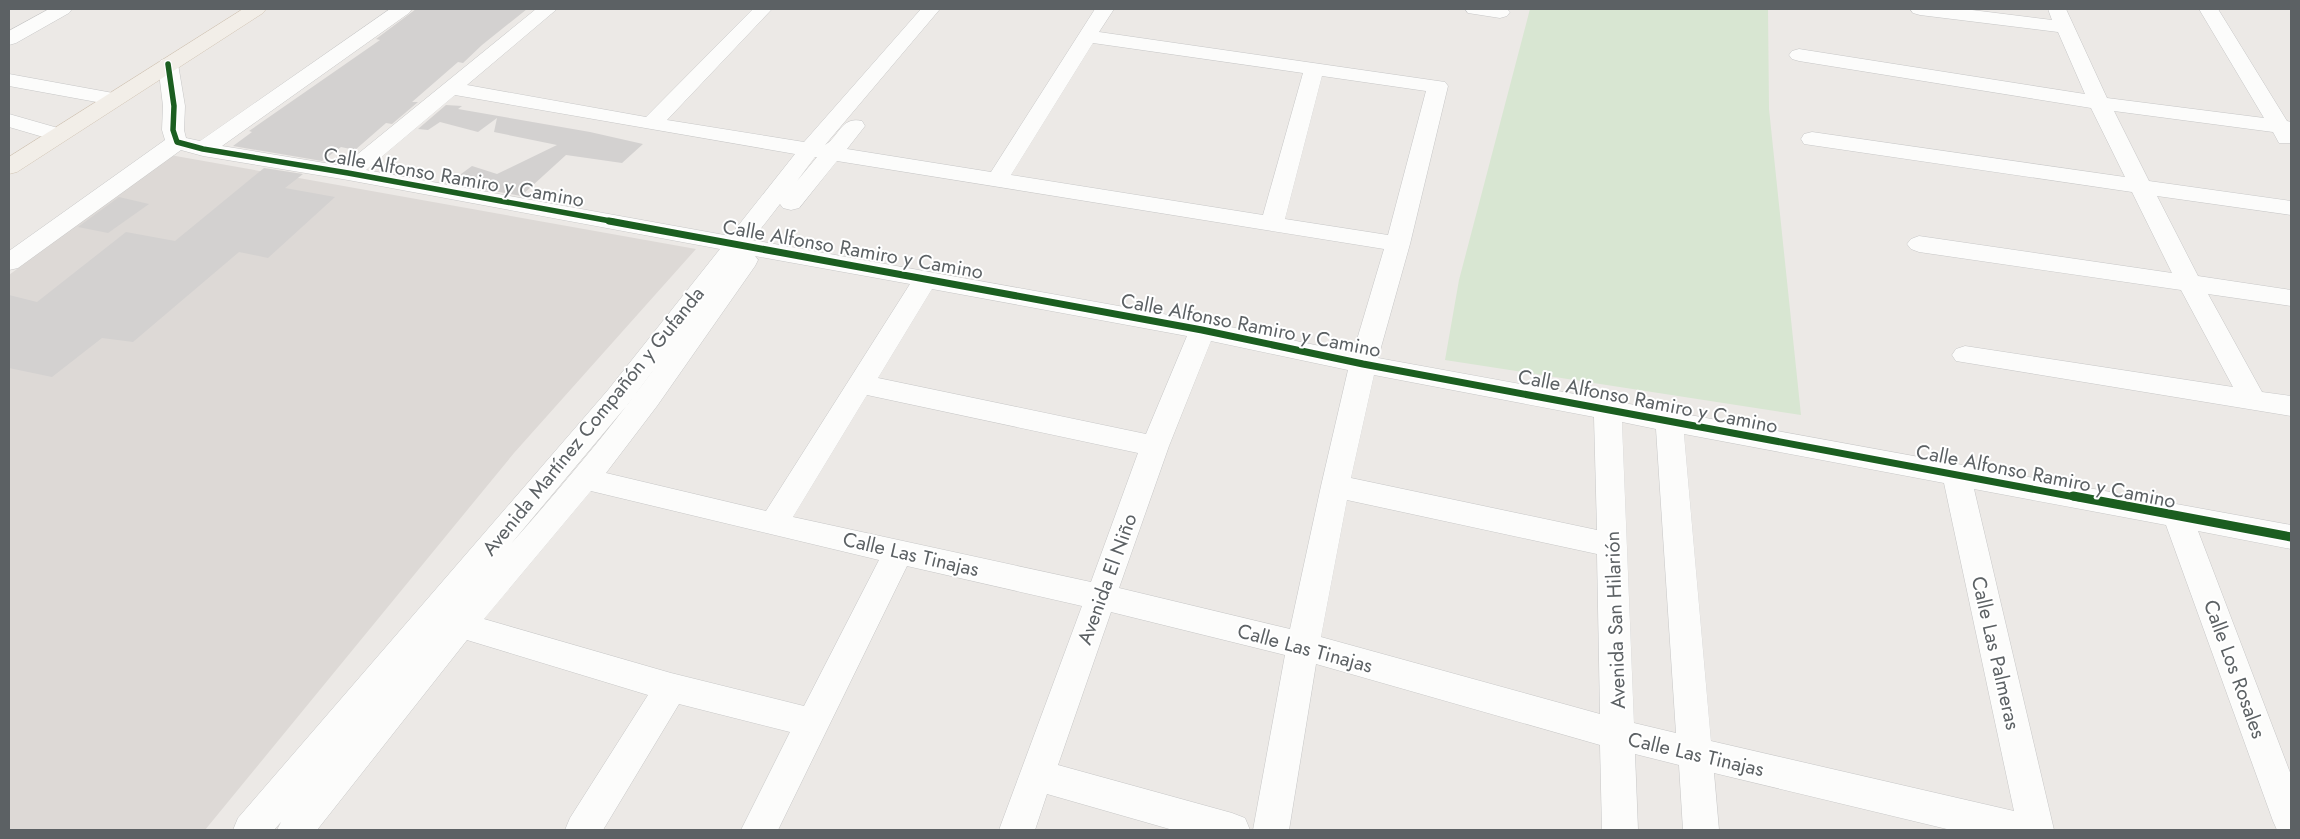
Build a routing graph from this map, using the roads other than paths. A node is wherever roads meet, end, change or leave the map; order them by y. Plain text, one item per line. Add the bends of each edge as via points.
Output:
1 (62, 9) edge
2 (256, 9) edge
3 (402, 9) edge
4 (547, 9) edge
5 (763, 9) edge
6 (931, 9) edge
7 (951, 9) edge
8 (1104, 9) edge
9 (1475, 9) edge
10 (1920, 9) edge
11 (2209, 9) edge
12 (1500, 12) dead end
13 (2060, 18) edge
14 (1087, 36) junction
15 (9, 39) edge
16 (1799, 55) dead end
17 (168, 64) junction
18 (1314, 68) junction
19 (9, 80) edge
20 (450, 88) junction
21 (113, 99) junction
22 (2099, 103) junction
23 (9, 120) edge
24 (651, 124) junction
25 (2285, 127) edge
26 (56, 135) junction
27 (1812, 139) dead end
28 (177, 142) junction
29 (2291, 145) edge
30 (203, 149) junction
31 (821, 150) junction
32 (9, 167) edge
33 (348, 173) junction
34 (998, 178) junction
35 (2141, 185) junction
36 (2291, 208) edge
37 (1272, 225) junction
38 (1398, 244) junction
39 (1919, 244) dead end
40 (746, 246) junction
41 (9, 262) edge
42 (926, 279) junction
43 (2190, 284) junction
44 (2291, 298) edge
45 (1202, 330) junction
46 (1965, 354) dead end
47 (1363, 364) junction
48 (860, 384) junction
49 (2252, 398) junction
50 (2291, 406) edge
51 (1608, 410) junction
52 (1669, 422) junction
53 (1155, 446) junction
54 (1957, 476) junction
55 (585, 479) junction
56 (1335, 486) junction
57 (2178, 518) junction
58 (773, 524) junction
59 (2291, 537) edge
60 (1612, 545) junction
61 (899, 551) junction
62 (1101, 598) junction
63 (460, 625) junction
64 (1303, 646) junction
65 (671, 687) junction
66 (813, 722) junction
67 (1619, 735) junction
68 (1695, 753) junction
69 (1037, 775) junction
70 (2291, 820) edge
71 (252, 830) edge
72 (295, 830) edge
73 (583, 830) edge
74 (759, 830) edge
75 (1017, 830) edge
76 (1232, 830) edge
77 (1271, 830) edge
78 (1620, 830) edge
79 (1701, 830) edge
80 (2021, 830) edge
81 (2036, 830) edge

1 - 15 street
2 - 17 main road
3 - 30 street
4 - 20 street
5 - 24 street
6 - 31 street, Avenida Martínez Compañón y Gufanda
7 - 31 street, Avenida Martínez Compañón y Gufanda
8 - 14 street
9 - 12 street
10 - 13 street
11 - 25 street
13 - 22 street
14 - 18 street
14 - 34 street
16 - 22 street
17 - 21 main road
17 - 28 street via 174,106 173,130
18 - 37 street
18 - 38 street via 1438,86
19 - 21 street
20 - 24 street
20 - 33 street
21 - 26 main road
22 - 25 street
22 - 35 street
23 - 26 street
24 - 31 street
25 - 29 street
26 - 32 main road
27 - 35 street
28 - 30 street, Calle Alfonso Ramiro y Camino
28 - 41 street
30 - 33 street, Calle Alfonso Ramiro y Camino
31 - 34 street
31 - 40 street, Avenida Martínez Compañón y Gufanda
33 - 40 street, Calle Alfonso Ramiro y Camino
34 - 37 street
35 - 36 street
35 - 43 street
37 - 38 street
38 - 47 street
39 - 43 street
40 - 42 street, Calle Alfonso Ramiro y Camino
40 - 55 street, Avenida Martínez Compañón y Gufanda via 647,399
40 - 71 street, Avenida Martínez Compañón y Gufanda
42 - 45 street, Calle Alfonso Ramiro y Camino
42 - 48 street
43 - 44 street
43 - 49 street
45 - 47 street, Calle Alfonso Ramiro y Camino
45 - 53 street, Avenida El Niño
46 - 49 street
47 - 51 street, Calle Alfonso Ramiro y Camino
47 - 56 street
48 - 53 street
48 - 58 street
49 - 50 street
51 - 52 street, Calle Alfonso Ramiro y Camino
51 - 60 street, Avenida San Hilarión
52 - 54 street, Calle Alfonso Ramiro y Camino
52 - 68 street
53 - 62 street, Avenida El Niño
54 - 57 street, Calle Alfonso Ramiro y Camino
54 - 81 street, Calle Las Palmeras
55 - 58 street, Calle Las Tinajas
55 - 63 street, Avenida Martínez Compañón y Gufanda
56 - 60 street
56 - 64 street
57 - 59 street, Calle Alfonso Ramiro y Camino
57 - 70 street, Calle Los Rosales
58 - 61 street, Calle Las Tinajas
60 - 67 street, Avenida San Hilarión
61 - 62 street, Calle Las Tinajas
61 - 66 street
62 - 64 street, Calle Las Tinajas
62 - 69 street, Avenida El Niño
63 - 65 street
63 - 72 street, Avenida Martínez Compañón y Gufanda
64 - 67 street, Calle Las Tinajas
64 - 77 street
65 - 66 street
65 - 73 street
66 - 74 street
67 - 68 street, Calle Las Tinajas
67 - 78 street, Avenida San Hilarión
68 - 79 street
68 - 80 street, Calle Las Tinajas
69 - 75 street, Avenida El Niño
69 - 76 street

